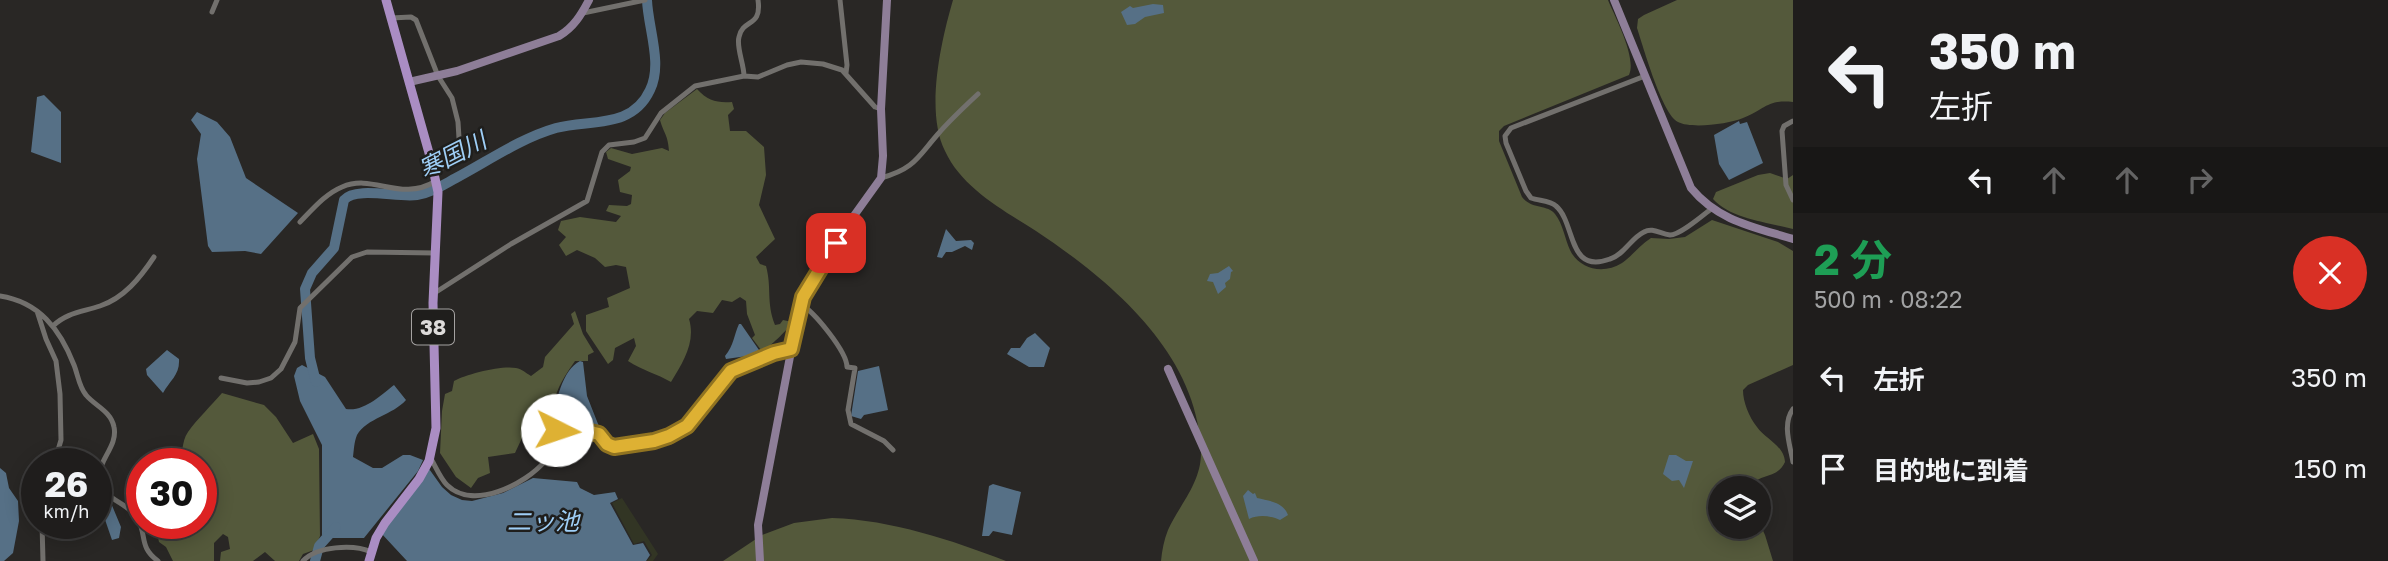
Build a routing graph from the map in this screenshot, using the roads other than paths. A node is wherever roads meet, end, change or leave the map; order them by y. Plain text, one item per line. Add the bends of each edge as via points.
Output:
1 (217, 0) edge
2 (386, 0) edge
3 (589, 0) edge
4 (643, 0) edge
5 (758, 0) edge
6 (840, 0) edge
7 (887, 0) edge
8 (1614, 0) edge
9 (212, 12) dead end
10 (582, 13) junction
11 (391, 18) junction
12 (846, 73) junction
13 (438, 76) junction
14 (744, 76) junction
15 (1645, 76) junction
16 (409, 82) junction
17 (978, 93) dead end
18 (881, 109) junction
19 (1793, 121) edge
20 (881, 178) junction
21 (437, 183) junction
22 (1793, 200) edge
23 (1711, 209) junction
24 (300, 222) dead end
25 (1793, 239) edge
26 (435, 253) junction
27 (154, 257) dead end
28 (433, 294) junction
29 (0, 296) edge
30 (800, 304) junction
31 (37, 309) junction
32 (53, 326) junction
33 (791, 349) junction
34 (1168, 369) dead end
35 (221, 378) dead end
36 (1793, 409) edge
37 (59, 448) edge
38 (893, 450) dead end
39 (429, 459) junction
40 (1793, 462) edge
41 (42, 539) edge
42 (371, 553) edge
43 (43, 561) edge
44 (158, 561) edge
45 (303, 561) edge
46 (760, 561) edge
47 (1254, 561) edge

1 - 9 street
2 - 11 main road, 38
3 - 10 street
4 - 10 street
5 - 14 street via 757,18 738,38
6 - 12 street
7 - 18 street
8 - 15 street
10 - 13 street via 559,36
11 - 13 street via 416,20
11 - 16 main road, 38
12 - 14 street via 802,62 758,77
12 - 18 street
13 - 16 street
13 - 21 street via 452,99 460,138
14 - 28 street via 695,86 661,113 645,138 609,145 602,152 587,201
15 - 23 street via 1687,181
15 - 23 street via 1511,128 1506,143 1526,191 1531,198 1560,209 1578,252 1591,261 1617,256 1648,230 1678,233
16 - 21 main road, 38
17 - 20 street via 915,163
18 - 20 street
19 - 22 street via 1782,131 1786,185
20 - 30 street
21 - 24 street via 410,190 359,183 343,186
21 - 26 main road, 38
23 - 25 street
26 - 28 main road, 38
26 - 35 street via 367,252 352,257 300,308 295,342 281,369 259,382
27 - 32 street via 113,300 63,317
28 - 39 main road, 38 via 436,428
29 - 31 street
30 - 33 street
30 - 38 street via 826,330 846,358 847,367 855,368 848,411 851,424
31 - 32 street
31 - 37 street via 57,361
32 - 44 street via 86,395 111,419 114,428 99,478 102,489 131,509 145,548
33 - 39 street via 731,371 687,426 669,436 614,447 599,434 569,427 557,430 545,461 523,481 495,492 464,495 447,485
33 - 46 street via 758,525
34 - 47 street
36 - 40 street via 1787,427
39 - 42 main road, 38 via 385,523
41 - 43 street
42 - 45 street via 332,550 313,553

